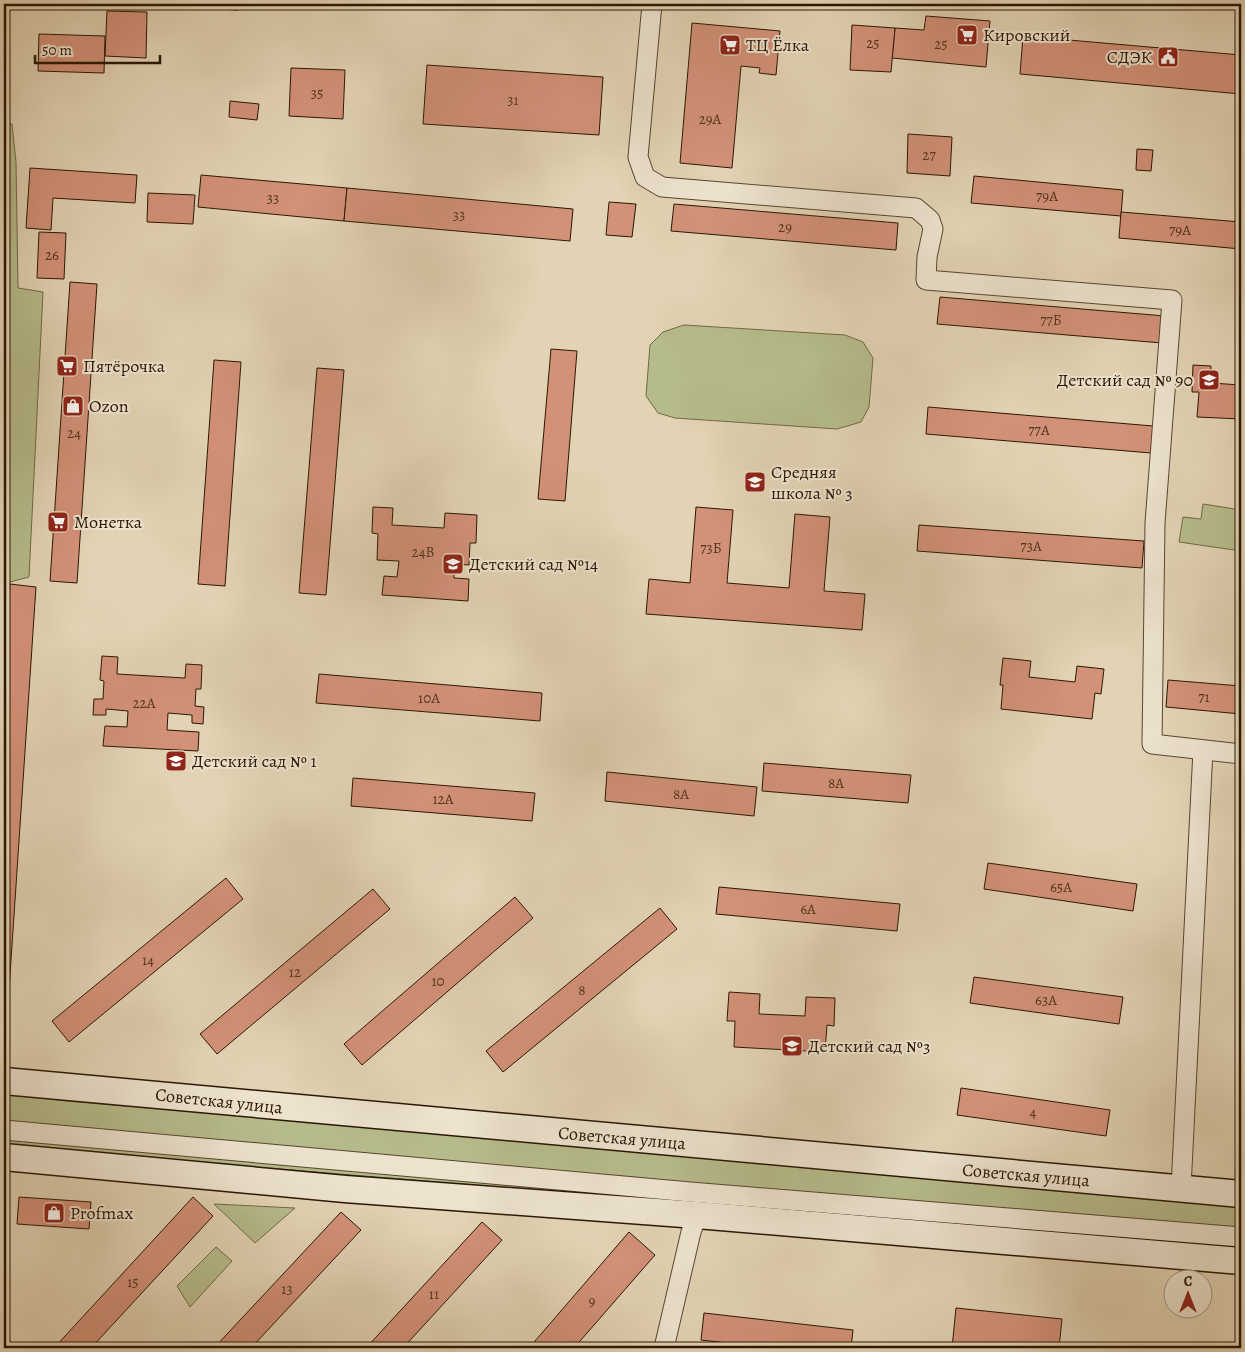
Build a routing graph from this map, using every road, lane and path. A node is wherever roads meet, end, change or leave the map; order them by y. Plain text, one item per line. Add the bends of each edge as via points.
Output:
1 (652, 4) edge
2 (1203, 750) junction
3 (1241, 754) edge
4 (4, 1081) edge
5 (4, 1130) edge
6 (4, 1157) edge
7 (1181, 1188) junction
8 (1241, 1194) edge
9 (697, 1215) junction
10 (1241, 1237) edge
11 (1241, 1261) edge
12 (664, 1348) edge

1 - 2 street via 638,157 645,177 662,187 916,208 930,220 933,229 926,280 1172,300 1155,523 1152,744
2 - 3 street
2 - 7 street
4 - 7 street, Советская улица
5 - 10 street via 680,1191
6 - 9 street via 345,1189
7 - 8 street, Советская улица
9 - 11 street
9 - 12 street

